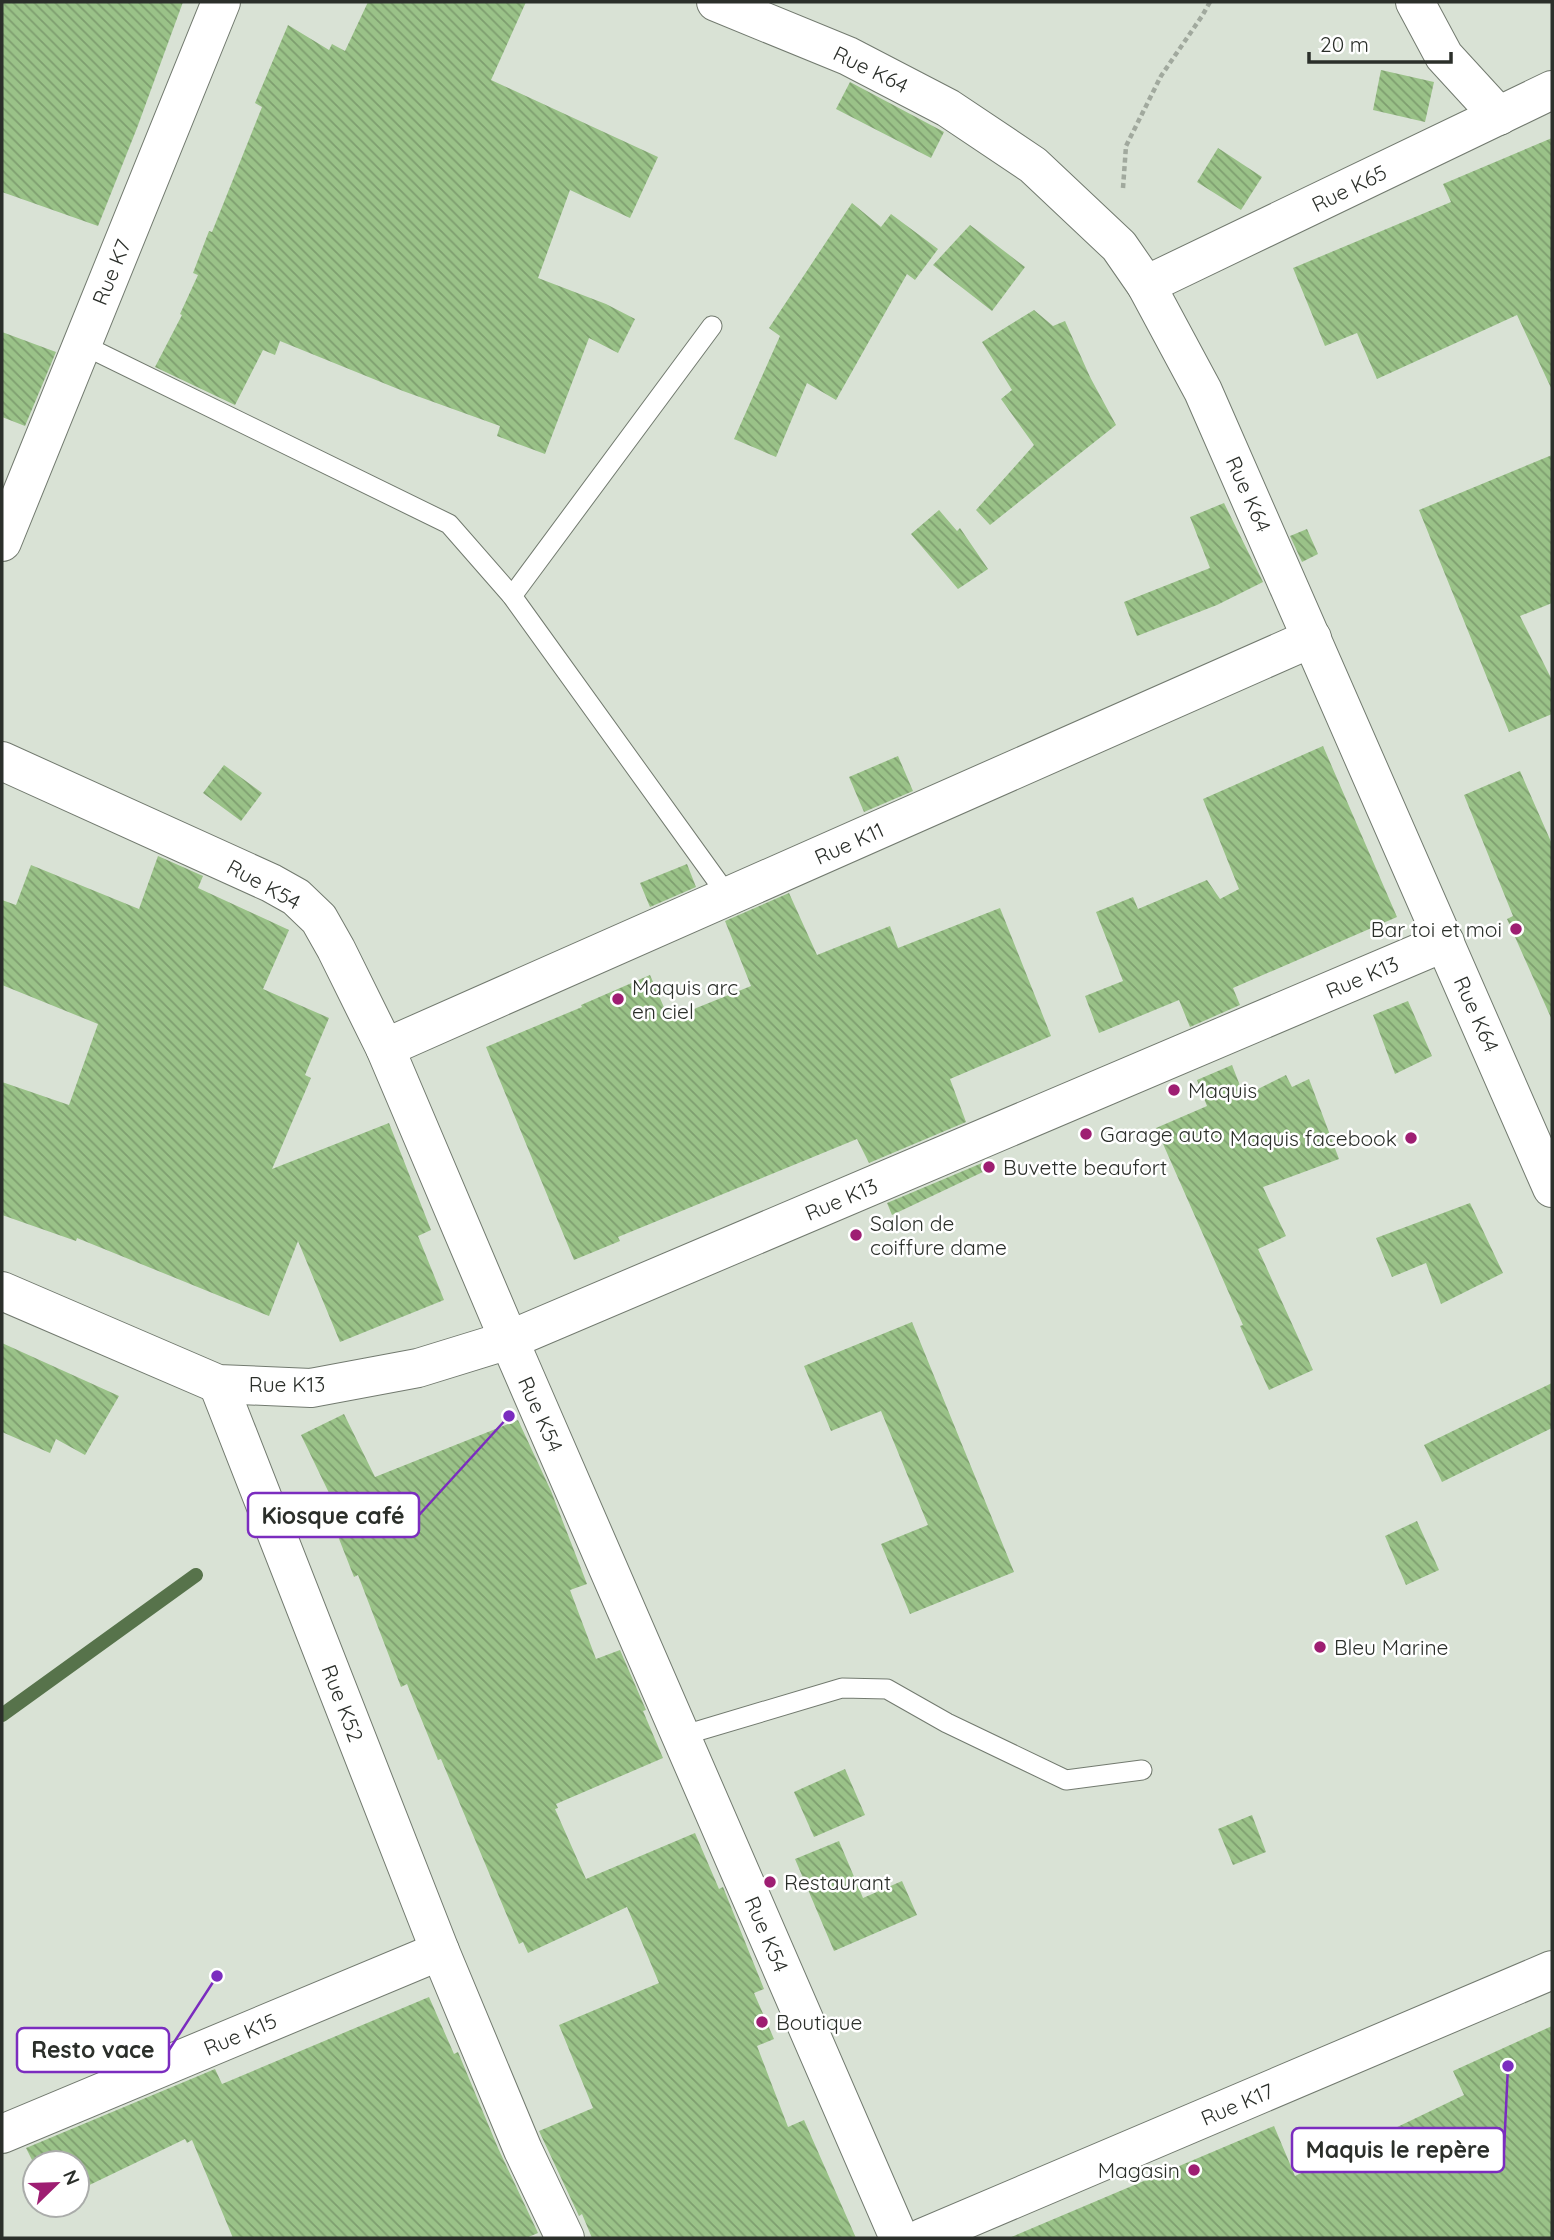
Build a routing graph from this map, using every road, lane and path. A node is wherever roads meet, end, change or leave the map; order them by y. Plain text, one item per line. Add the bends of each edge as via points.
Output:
1 (221, 2) edge
2 (716, 2) edge
3 (1210, 2) edge
4 (1415, 2) edge
5 (1552, 90) edge
6 (1499, 116) junction
7 (1119, 246) junction
8 (1146, 285) junction
9 (712, 326) dead end
10 (82, 344) junction
11 (2, 542) edge
12 (512, 596) junction
13 (1312, 638) junction
14 (2, 761) edge
15 (729, 896) junction
16 (1445, 942) junction
17 (385, 1048) junction
18 (1552, 1188) edge
19 (2, 1291) edge
20 (509, 1340) junction
21 (218, 1384) junction
22 (681, 1736) junction
23 (1142, 1770) dead end
24 (440, 1951) junction
25 (1552, 1970) edge
26 (2, 2134) edge
27 (565, 2238) edge
28 (899, 2238) edge
29 (922, 2238) edge

1 - 10 street, Rue K7
2 - 7 street, Rue K64 via 848,56 948,108 1033,165
3 - 7 path via 1161,76 1126,146
4 - 6 street via 1444,56
5 - 6 street, Rue K65
6 - 8 street, Rue K65
7 - 8 street, Rue K64
8 - 13 street, Rue K64 via 1203,391
9 - 12 lane
10 - 11 street, Rue K7
10 - 12 lane via 449,524
12 - 15 lane
13 - 15 street, Rue K11
13 - 16 street, Rue K64
14 - 17 street, Rue K54 via 296,897 319,919
15 - 17 street, Rue K11
16 - 18 street, Rue K64
16 - 20 street, Rue K13
17 - 20 street, Rue K54
19 - 21 street
20 - 21 street, Rue K13 via 418,1368 311,1388
20 - 22 street, Rue K54
21 - 24 street, Rue K52
22 - 23 lane via 842,1688 887,1689 1066,1780
22 - 28 street, Rue K54
24 - 26 street, Rue K15
24 - 27 street, Rue K52
25 - 29 street, Rue K17

